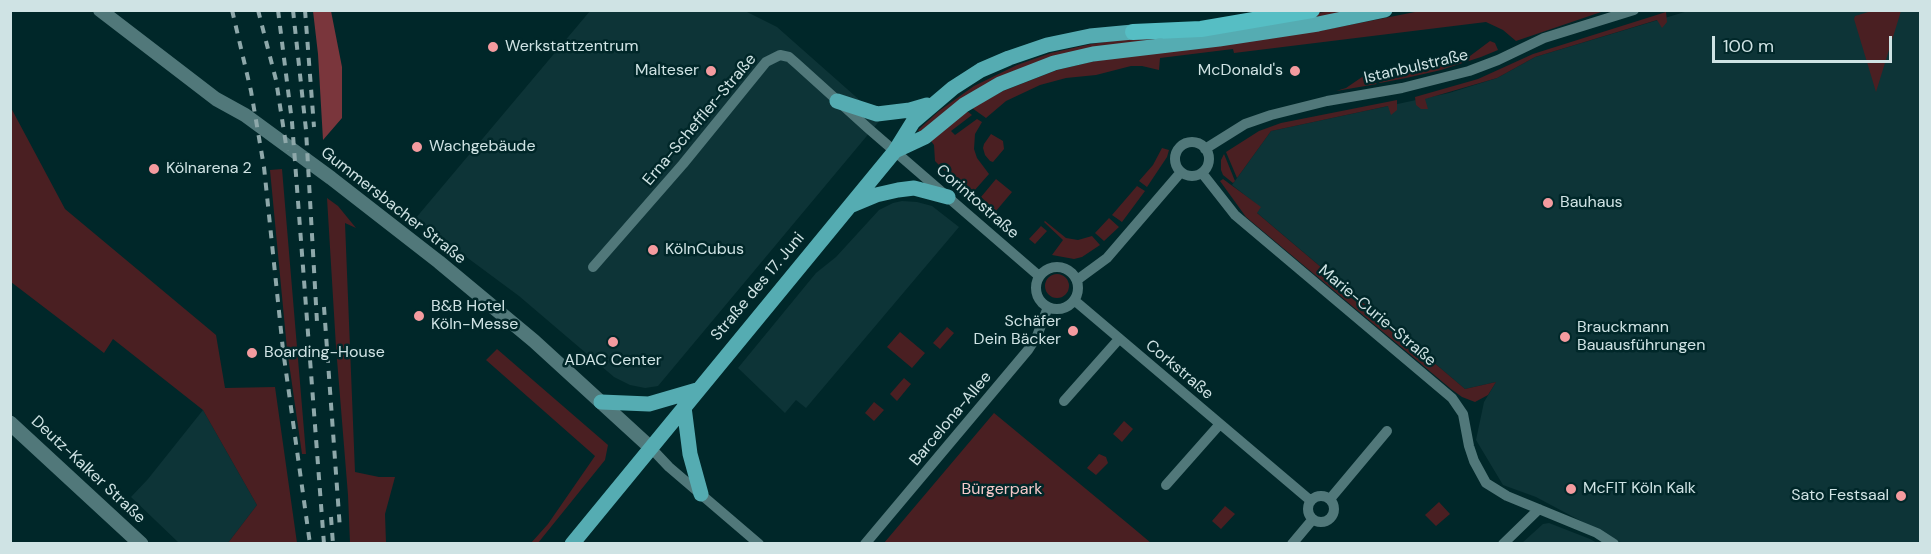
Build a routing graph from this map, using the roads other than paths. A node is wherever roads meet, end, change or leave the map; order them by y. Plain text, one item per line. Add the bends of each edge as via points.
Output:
1 (100, 10) edge
2 (1263, 10) edge
3 (1312, 10) edge
4 (1385, 10) edge
5 (1634, 10) edge
6 (1133, 32) junction
7 (837, 101) junction
8 (936, 101) junction
9 (1205, 149) junction
10 (895, 151) junction
11 (1181, 172) junction
12 (1202, 173) junction
13 (948, 197) junction
14 (849, 206) junction
15 (593, 267) dead end
16 (1039, 276) junction
17 (1077, 280) junction
18 (1074, 300) junction
19 (1048, 307) junction
20 (1119, 339) junction
21 (697, 390) junction
22 (1064, 401) dead end
23 (600, 402) junction
24 (684, 407) junction
25 (10, 423) edge
26 (1220, 424) junction
27 (1387, 431) dead end
28 (651, 448) junction
29 (1166, 485) dead end
30 (701, 494) junction
31 (1330, 499) junction
32 (1311, 501) junction
33 (1539, 509) junction
34 (1313, 519) junction
35 (141, 543) edge
36 (572, 543) edge
37 (759, 543) edge
38 (865, 543) edge
39 (1293, 543) edge
40 (1503, 543) edge
41 (1614, 543) edge

1 - 23 street, Gummersbacher Straße via 421,247
2 - 6 highway
3 - 6 highway via 1201,29
4 - 10 main road, Straße des 17. Juni via 1318,24 1093,54 1054,63 999,84 925,136
5 - 9 street, Istanbulstraße via 1544,38 1460,74 1271,115 1245,124
6 - 8 main road, Straße des 17. Juni via 1047,45 1009,58 981,70
7 - 8 main road via 878,114 910,110
7 - 10 street, Erna-Scheffler-Straße
7 - 15 street, Erna-Scheffler-Straße via 789,57 780,55 766,62
8 - 10 main road, Straße des 17. Juni via 913,122
9 - 11 street via 1191,142 1180,147 1175,163
9 - 12 street via 1208,162
10 - 13 street, Corintostraße
10 - 14 main road, Straße des 17. Juni
11 - 12 street via 1189,176
11 - 17 street via 1107,258
12 - 33 street, Marie-Curie-Straße via 1235,215 1452,398 1463,414 1469,446 1486,483
13 - 14 main road via 914,189 898,190
13 - 16 street, Corintostraße
14 - 21 main road, Straße des 17. Juni
16 - 17 street via 1050,268 1062,267
16 - 19 street via 1037,294
17 - 18 street
18 - 19 street via 1062,308
18 - 20 street, Corkstraße
19 - 38 street, Barcelona-Allee via 1028,351
20 - 22 street
20 - 26 street, Corkstraße
21 - 23 main road via 649,404
21 - 24 main road, Straße des 17. Juni
23 - 28 street, Gummersbacher Straße
24 - 28 main road, Straße des 17. Juni
24 - 30 main road
25 - 35 main road, Deutz-Kalker Straße
26 - 29 street
26 - 32 street, Corkstraße
27 - 31 street
28 - 30 street
28 - 36 main road, Straße des 17. Juni
30 - 37 street
31 - 32 street via 1316,496
31 - 34 street via 1334,507 1332,516 1325,521
32 - 34 street via 1308,510
33 - 40 street
33 - 41 street, Marie-Curie-Straße
34 - 39 street

